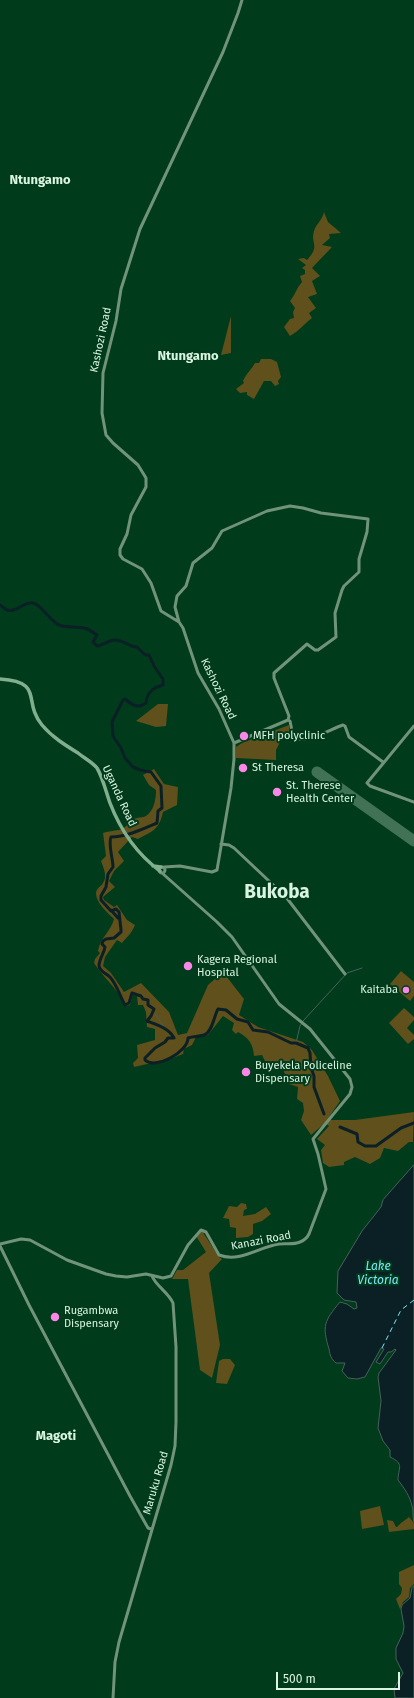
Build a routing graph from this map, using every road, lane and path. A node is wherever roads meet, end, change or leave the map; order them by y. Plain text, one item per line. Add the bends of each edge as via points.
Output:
1 (242, 0) edge
2 (178, 622) junction
3 (0, 678) edge
4 (288, 720) junction
5 (414, 726) edge
6 (234, 743) junction
7 (384, 762) junction
8 (414, 802) edge
9 (221, 844) junction
10 (163, 870) junction
11 (345, 974) dead end
12 (325, 1191) joint
13 (0, 1245) edge
14 (152, 1276) junction
15 (150, 1529) junction
16 (113, 1698) edge

1 - 2 main road, Kashozi Road via 223,52 140,229 121,289 103,374 102,413 106,435 138,465 146,478 146,487 131,515 120,555 142,569 151,583 161,611
2 - 4 main road via 176,599 186,586 192,566 212,548 222,530 279,508 293,506 321,513 368,519 359,559 359,572 344,586 335,613 337,635 318,650 307,644 274,673 289,716
2 - 6 main road, Kashozi Road via 186,635 198,673 219,709
3 - 10 main road, Uganda Road via 26,685 41,724 96,767 111,805 129,838 145,860
4 - 6 main road
4 - 7 main road via 292,736 302,740 344,725 349,737
5 - 7 main road
6 - 9 main road, Kashozi Road via 233,771
7 - 8 main road via 368,780 368,785
9 - 10 main road, Kashozi Road via 216,871 178,866
9 - 11 main road via 234,848 283,893
10 - 12 main road, Uganda Road via 165,876 232,937 279,1004 316,1036 349,1076 350,1094 313,1140
12 - 14 main road, Kanazi Road via 309,1234 301,1242 278,1244 244,1256 229,1257 219,1255 206,1232 201,1230 189,1244 171,1276
13 - 14 main road, Kanazi Road via 30,1240 67,1260 106,1274 125,1277 146,1274
13 - 15 main road via 29,1305
14 - 15 main road, Maruku Road via 173,1303 176,1437 174,1455
15 - 16 main road, Maruku Road via 117,1653

